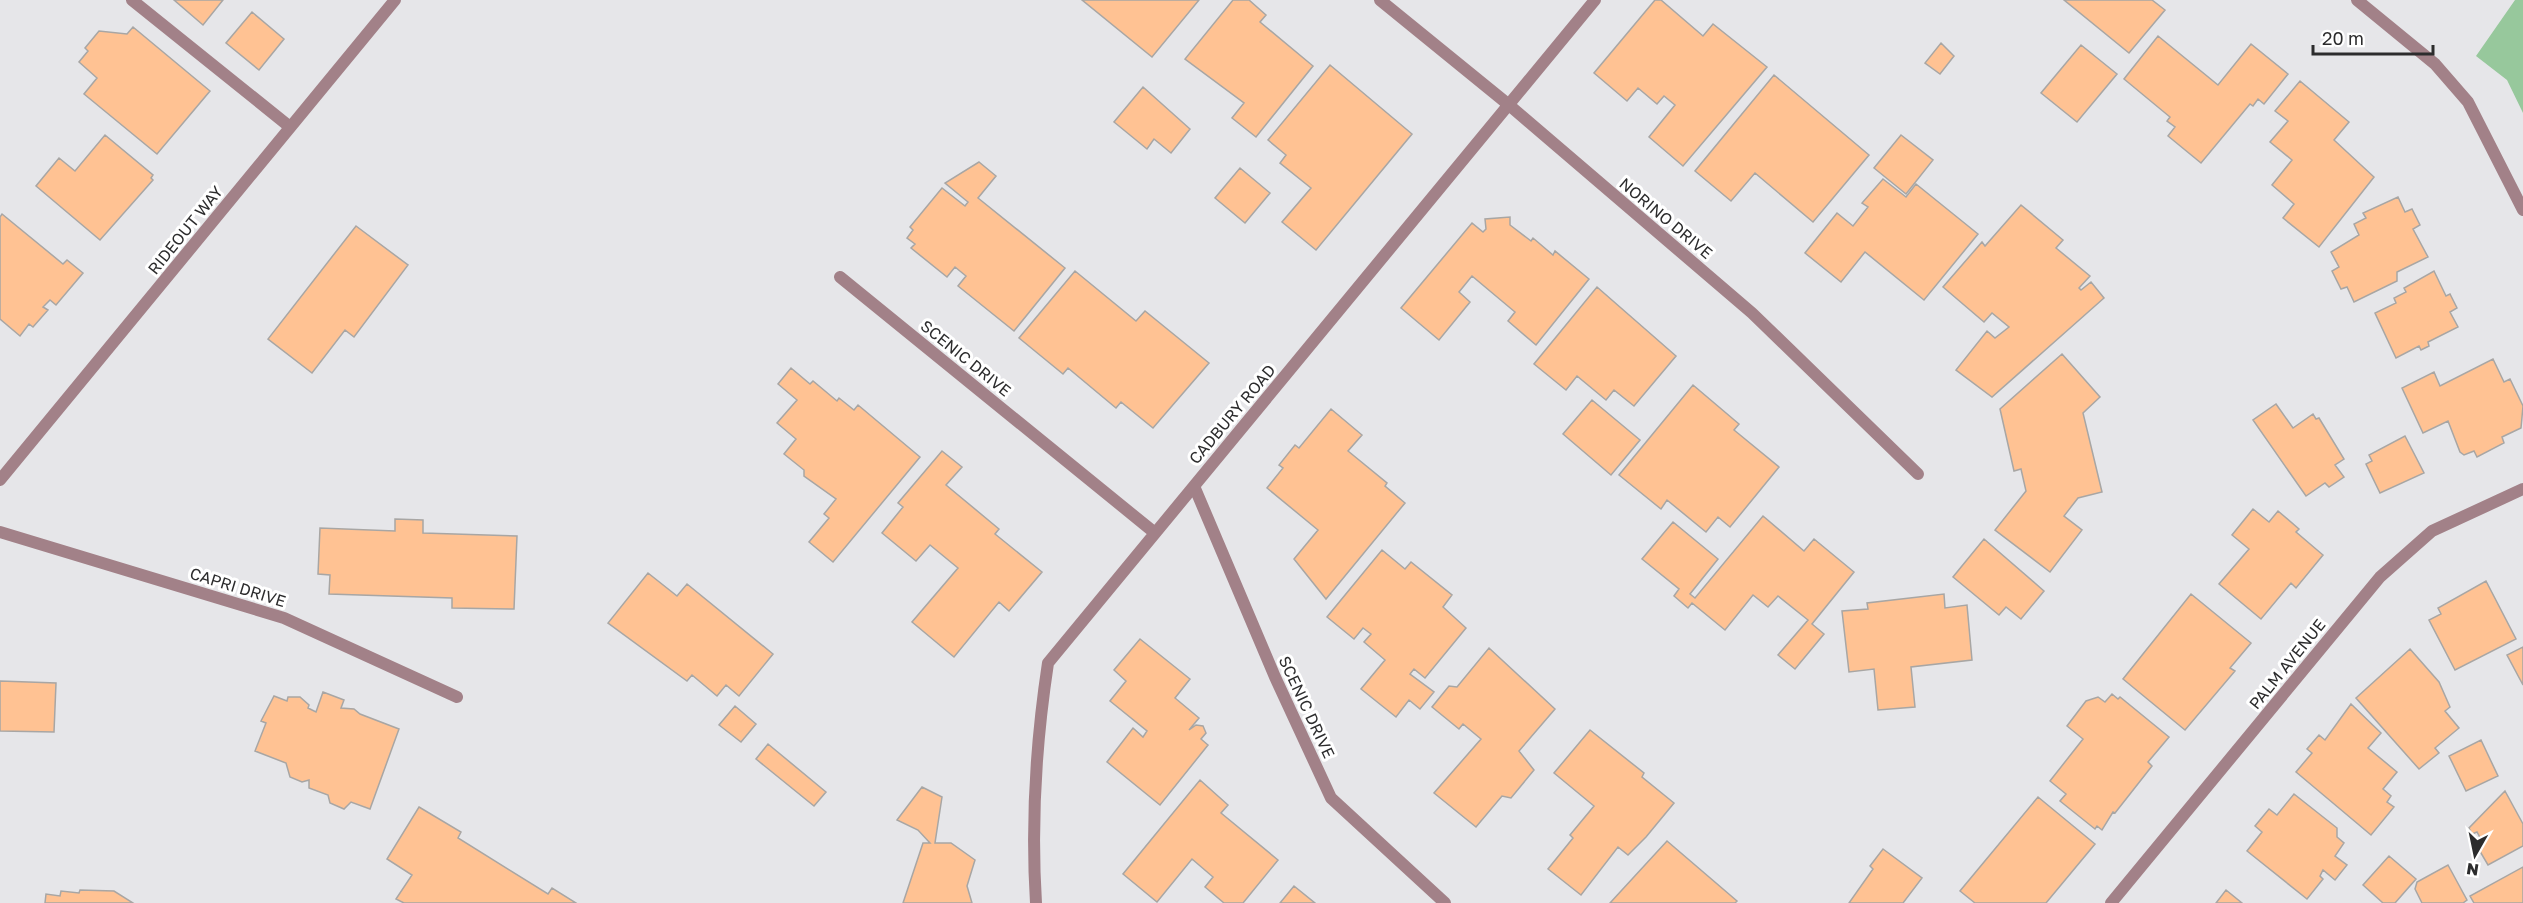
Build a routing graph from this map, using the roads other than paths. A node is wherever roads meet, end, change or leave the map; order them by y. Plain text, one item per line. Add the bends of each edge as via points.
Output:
1 (132, 0) edge
2 (395, 0) edge
3 (1380, 0) edge
4 (1595, 0) edge
5 (2357, 0) edge
6 (1509, 105) junction
7 (290, 127) junction
8 (2523, 210) edge
9 (840, 277) dead end
10 (1918, 474) dead end
11 (0, 480) edge
12 (1194, 486) junction
13 (2523, 489) edge
14 (0, 532) edge
15 (1155, 533) junction
16 (457, 697) dead end
17 (1036, 903) edge
18 (1445, 903) edge
19 (2112, 903) edge

1 - 7 street
2 - 7 street, RIDEOUT WAY
3 - 6 street, NORINO DRIVE
4 - 6 street, CADBURY ROAD
5 - 8 street via 2435,64 2468,102
6 - 10 street, NORINO DRIVE via 1752,313
6 - 12 street, CADBURY ROAD
7 - 11 street, RIDEOUT WAY
9 - 15 street, SCENIC DRIVE
12 - 15 street, CADBURY ROAD
12 - 18 street, SCENIC DRIVE via 1331,798
13 - 19 street, PALM AVENUE via 2432,531 2380,577
14 - 16 street, CAPRI DRIVE via 284,618
15 - 17 street, CADBURY ROAD via 1048,663 1039,731 1033,849

